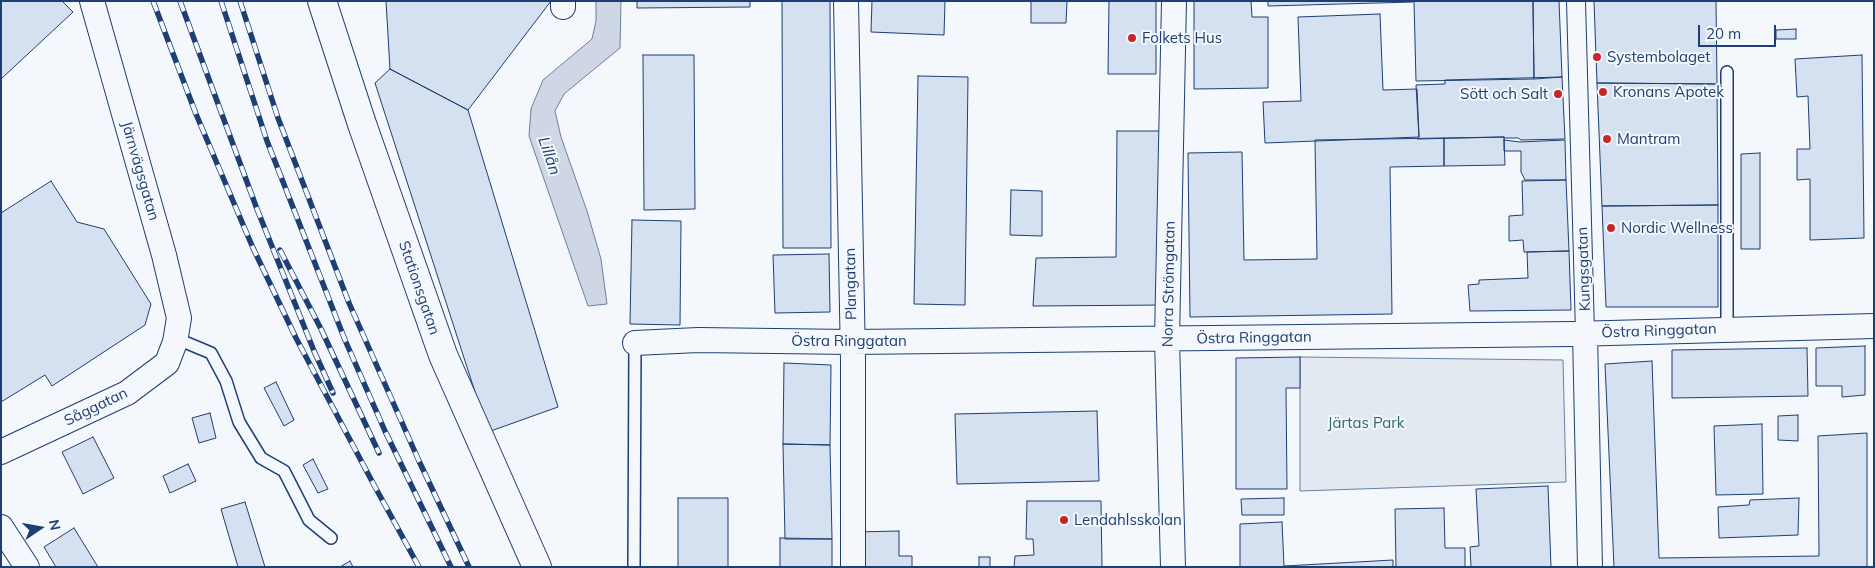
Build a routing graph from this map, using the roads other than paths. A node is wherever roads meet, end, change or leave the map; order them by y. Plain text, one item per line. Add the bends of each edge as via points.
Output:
1 (92, 1) edge
2 (322, 1) edge
3 (846, 1) edge
4 (1174, 1) edge
5 (1576, 1) edge
6 (1727, 72) dead end
7 (1874, 326) edge
8 (1727, 329) junction
9 (1585, 333) junction
10 (1167, 339) junction
11 (175, 340) junction
12 (852, 342) junction
13 (635, 343) joint
14 (1, 452) edge
15 (1, 527) edge
16 (331, 538) dead end
17 (27, 567) edge
18 (537, 567) edge
19 (634, 567) edge
20 (852, 567) edge
21 (1174, 567) edge
22 (1590, 567) edge

1 - 11 street, Järnvägsgatan via 164,255 179,318
2 - 18 street, Stationsgatan via 443,355
3 - 12 street, Plangatan
4 - 10 street, Norra Strömgatan
5 - 9 street, Kungsgatan
6 - 8 lane
7 - 8 street, Östra Ringgatan
8 - 9 street, Östra Ringgatan
9 - 10 street, Östra Ringgatan
9 - 22 street, Kungsgatan
10 - 12 street, Östra Ringgatan
10 - 21 street, Norra Strömgatan
11 - 14 street, Såggatan via 167,363 127,393
11 - 16 lane via 211,353 226,381 239,422 262,458 284,471 309,520
12 - 13 street, Östra Ringgatan via 698,340
12 - 20 street, Plangatan
13 - 19 lane
15 - 17 street

